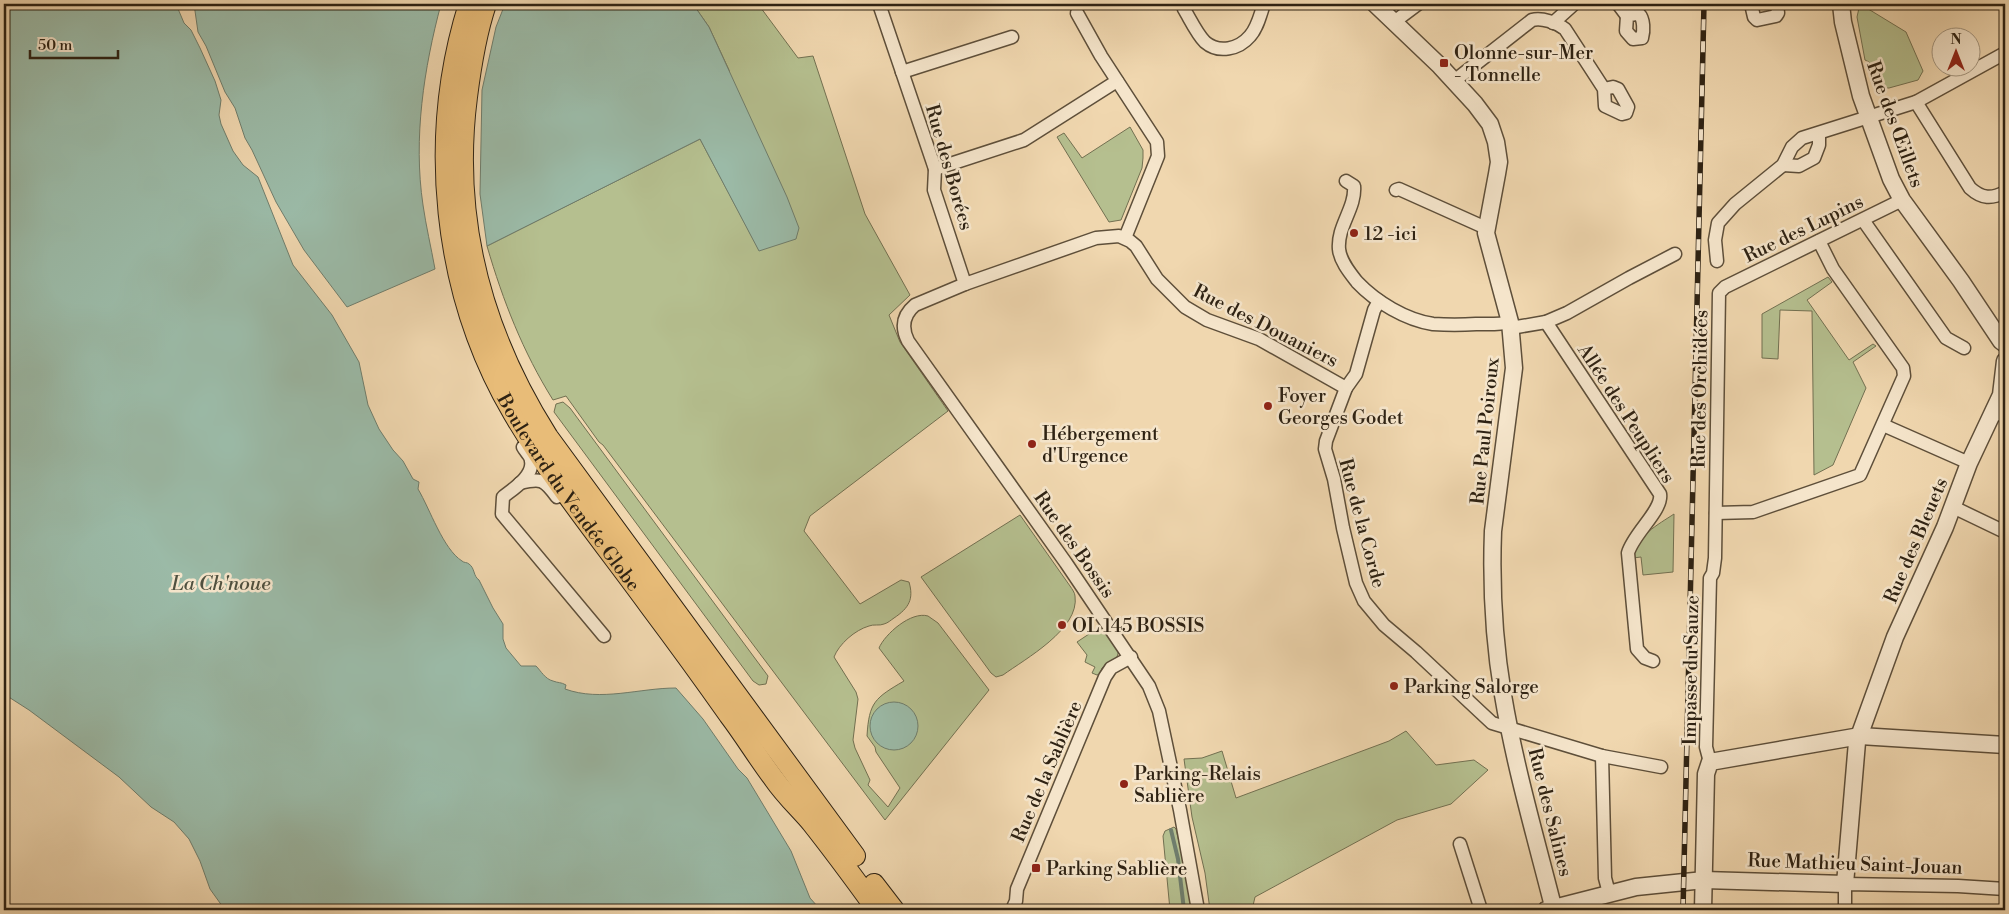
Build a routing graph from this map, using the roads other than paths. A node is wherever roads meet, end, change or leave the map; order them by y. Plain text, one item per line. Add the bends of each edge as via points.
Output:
1 (469, 4) edge
2 (486, 4) edge
3 (879, 4) edge
4 (1183, 4) edge
5 (1264, 4) edge
6 (1375, 4) edge
7 (1418, 4) edge
8 (1574, 4) edge
9 (1618, 4) edge
10 (1751, 4) edge
11 (1777, 4) edge
12 (1841, 4) edge
13 (1077, 13) dead end
14 (1628, 16) dead end
15 (1394, 22) junction
16 (1553, 23) junction
17 (1012, 37) dead end
18 (2005, 53) edge
19 (902, 72) junction
20 (1117, 81) junction
21 (1454, 81) junction
22 (1604, 89) dead end
23 (1916, 102) junction
24 (1868, 116) junction
25 (1819, 134) junction
26 (1783, 165) junction
27 (935, 170) junction
28 (1346, 181) dead end
29 (1396, 190) dead end
30 (2005, 192) edge
31 (1902, 200) junction
32 (1863, 220) junction
33 (1486, 228) junction
34 (1125, 238) junction
35 (1819, 241) junction
36 (1675, 254) dead end
37 (1717, 261) dead end
38 (965, 284) junction
39 (1721, 290) joint
40 (1379, 301) junction
41 (1546, 322) junction
42 (1510, 325) junction
43 (2005, 344) edge
44 (1964, 348) dead end
45 (2005, 361) edge
46 (1346, 388) junction
47 (512, 412) junction
48 (2000, 414) edge
49 (1883, 425) junction
50 (1970, 463) junction
51 (520, 483) junction
52 (1953, 507) junction
53 (1716, 513) junction
54 (582, 515) junction
55 (2005, 532) edge
56 (1710, 578) joint
57 (604, 636) dead end
58 (1131, 657) junction
59 (1652, 661) dead end
60 (1509, 727) junction
61 (1860, 736) junction
62 (2005, 745) edge
63 (1602, 756) junction
64 (1710, 762) junction
65 (1661, 767) dead end
66 (1460, 844) dead end
67 (1704, 880) junction
68 (1845, 884) junction
69 (2005, 889) edge
70 (1609, 894) junction
71 (1551, 909) edge
72 (877, 910) edge
73 (894, 910) edge
74 (1012, 910) edge
75 (1198, 910) edge
76 (1481, 910) edge
77 (1703, 910) edge
78 (1845, 910) edge

1 - 47 main road, Boulevard du Vendée Globe via 449,96 446,174 449,215 470,313 490,368
2 - 73 main road, Boulevard du Vendée Globe via 472,58 462,133 462,174 477,278 509,367 548,437
3 - 19 street, Rue des Borées
4 - 5 street via 1204,41 1222,49 1232,48 1250,36 1258,24
6 - 15 street, Rue Paul Poiroux
7 - 15 street
8 - 16 street
9 - 14 street
10 - 11 street via 1757,20 1776,16
12 - 24 street, Rue des Œillets via 1851,59
13 - 20 street
15 - 21 street, Rue Paul Poiroux
16 - 21 street via 1532,20
16 - 22 street via 1564,30
17 - 19 street
18 - 23 street
19 - 27 street, Rue des Borées
20 - 27 street via 1024,140
20 - 34 street via 1158,149
21 - 33 street, Rue Paul Poiroux via 1485,116 1496,142 1499,162
23 - 24 street
23 - 30 street via 1970,188 1986,198
24 - 25 street
24 - 31 street, Rue des Œillets
25 - 26 street via 1797,141
25 - 26 street via 1814,158 1799,166
26 - 37 street via 1735,204 1718,223 1715,240
27 - 38 street, Rue des Borées via 934,190
28 - 40 street via 1354,186 1355,197 1340,236 1339,251 1352,275
29 - 33 street
31 - 32 street, Rue des Lupins
31 - 43 street, Rue des Œillets
32 - 35 street, Rue des Lupins
32 - 44 street via 1946,338
33 - 42 street, Rue Paul Poiroux
34 - 38 street via 1096,238
34 - 46 street, Rue des Douaniers via 1136,246 1157,279 1185,307 1207,320 1259,339
35 - 39 street, Rue des Lupins
35 - 49 street via 1833,269 1903,368 1904,376
36 - 41 street
38 - 58 street, Rue des Bossis via 915,304 904,320 904,333
39 - 53 street, Rue des Orchidées
40 - 42 street via 1415,319 1434,324
40 - 46 street, Rue de la Corde via 1356,374
41 - 42 street
41 - 59 street, Allée des Peupliers via 1660,494 1658,506 1633,540 1628,553 1638,649 1644,658
42 - 60 street, Rue Paul Poiroux via 1514,368 1492,552 1497,655
45 - 48 street, Rue des Bleuets
46 - 60 street, Rue de la Corde via 1324,449 1334,479 1356,583 1364,601 1384,625 1492,723
47 - 51 street via 515,436 531,460 530,472
47 - 54 main road, Boulevard du Vendée Globe
48 - 50 street, Rue des Bleuets
49 - 50 street
49 - 53 street via 1863,471 1855,478 1753,512
50 - 52 street, Rue des Bleuets
51 - 54 street via 541,480 561,502
51 - 57 street via 503,497 502,514
52 - 55 street
52 - 61 street, Rue des Bleuets via 1896,637
53 - 56 street, Rue des Orchidées via 1714,568
54 - 72 main road, Boulevard du Vendée Globe via 719,700 775,782 816,829
56 - 64 street, Impasse du Sauze via 1706,748
58 - 74 street, Rue de la Sablière via 1111,668 1105,677 1017,889
58 - 75 street, Rue des Bossis via 1150,686 1158,711
60 - 63 street, Rue de la Corde
60 - 71 street, Rue des Salines
61 - 62 street
61 - 64 street
61 - 68 street, Rue des Bleuets via 1856,747
63 - 65 street, Rue de la Corde
63 - 70 street via 1605,878
64 - 67 street via 1706,774
66 - 76 street
67 - 68 street, Rue Mathieu Saint-Jouan
67 - 70 street, Rue Mathieu Saint-Jouan via 1648,885
67 - 77 street
68 - 69 street, Rue Mathieu Saint-Jouan
68 - 78 street
70 - 71 street, Rue Mathieu Saint-Jouan

